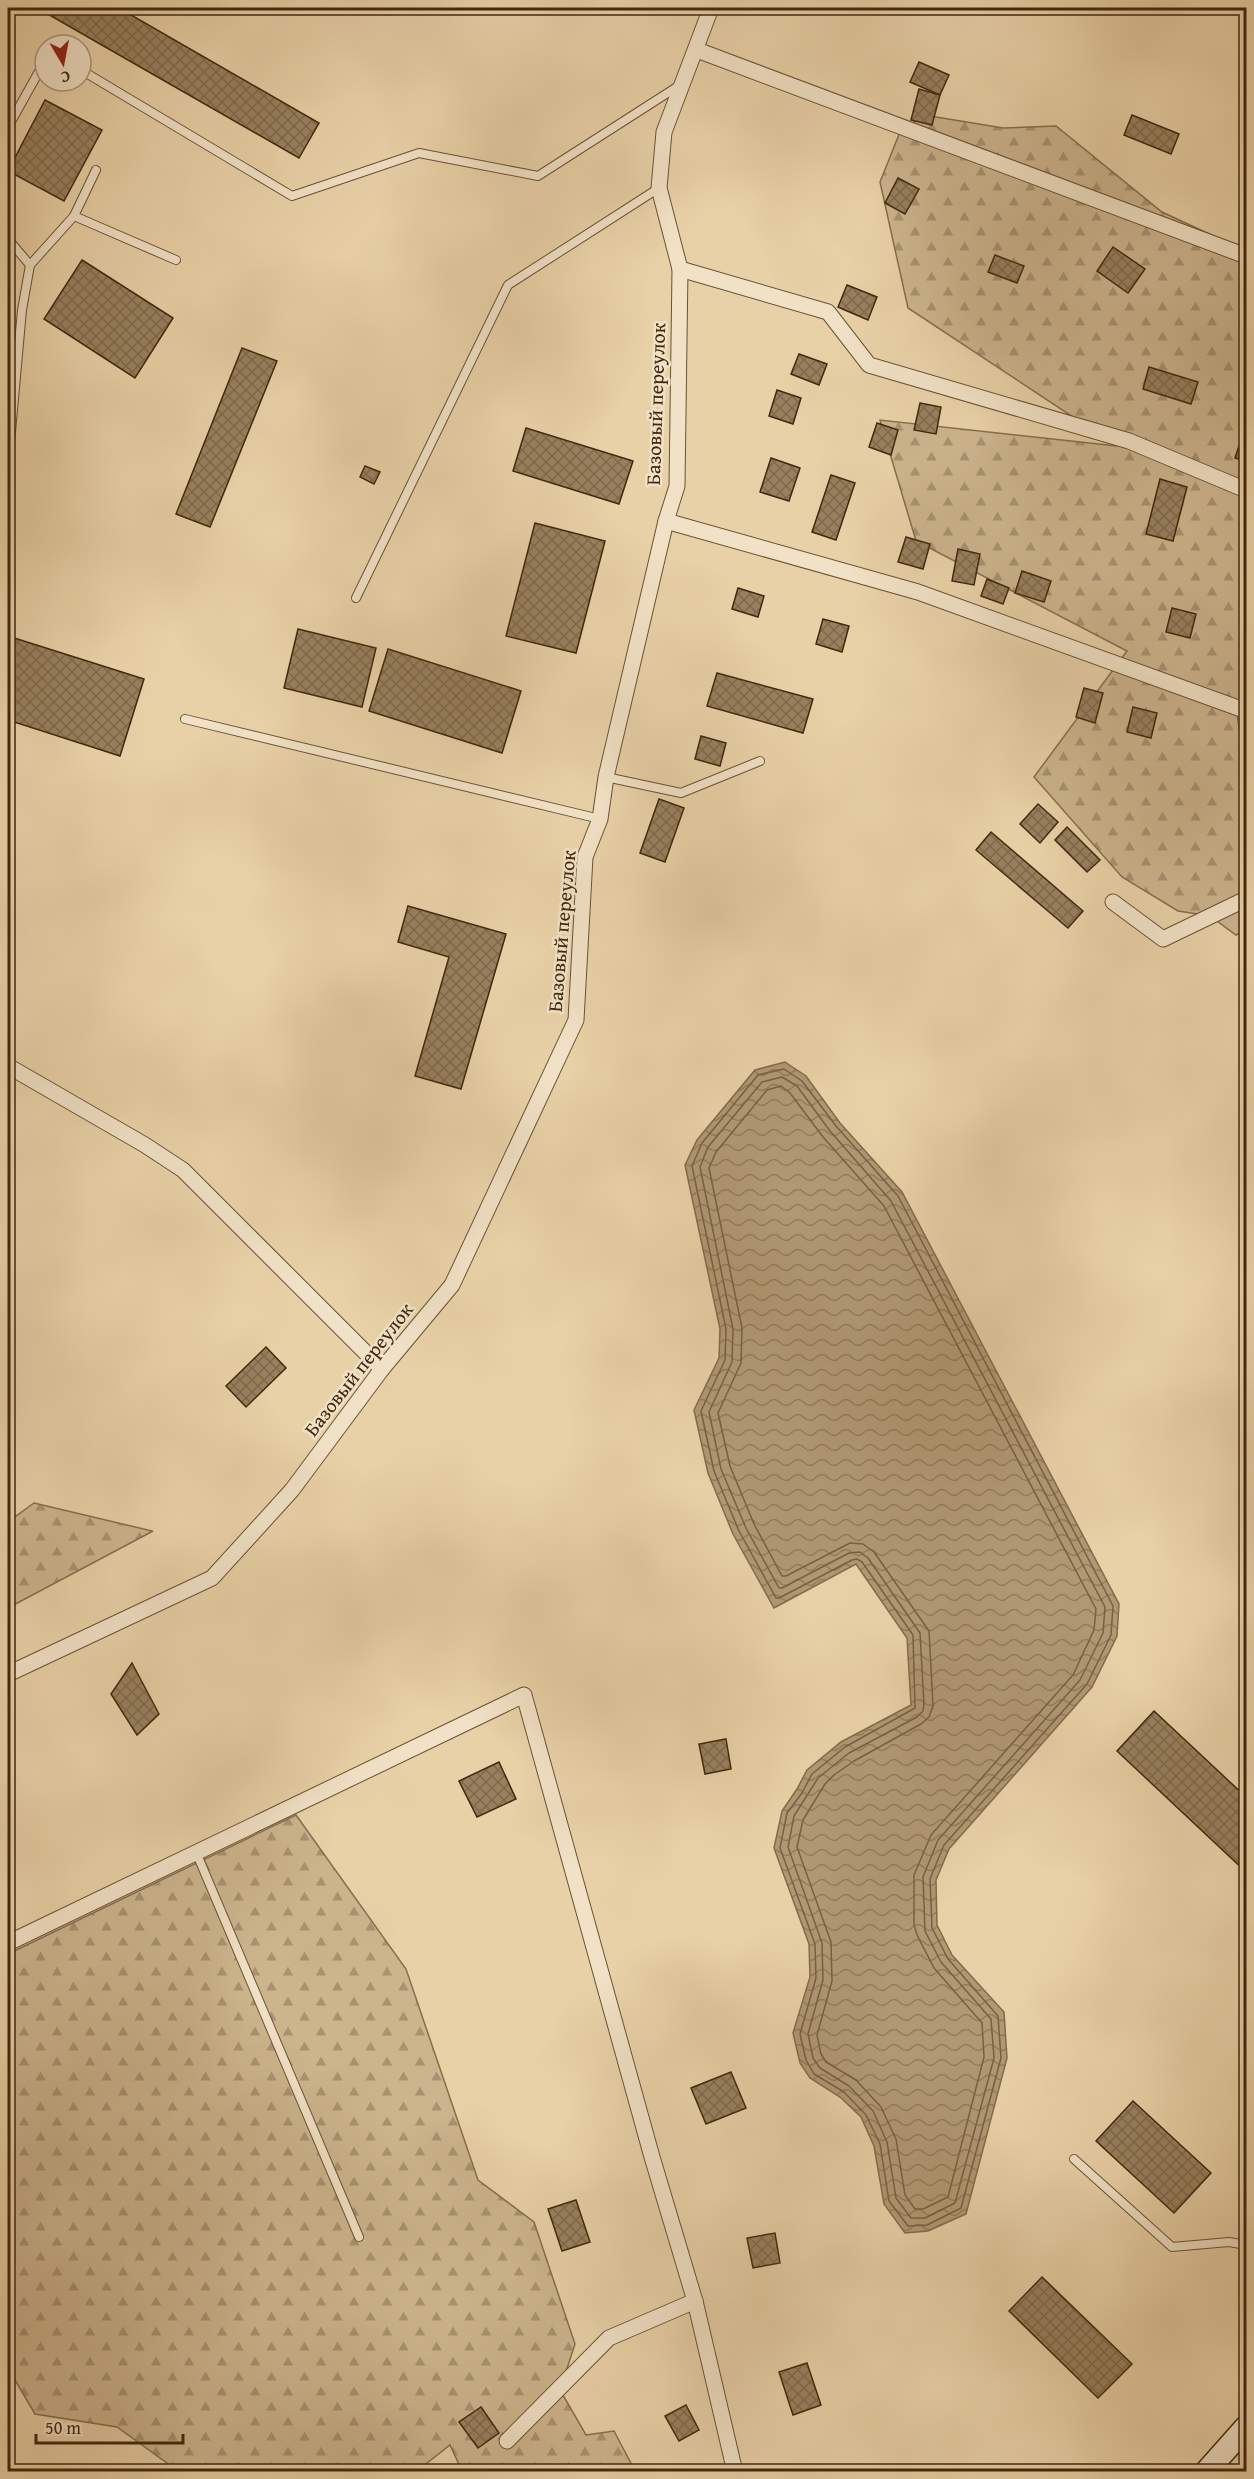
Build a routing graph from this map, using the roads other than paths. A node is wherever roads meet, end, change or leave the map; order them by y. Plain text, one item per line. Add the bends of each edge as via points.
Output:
1 (711, 8) edge
2 (696, 50) junction
3 (93, 77) edge
4 (33, 82) edge
5 (684, 82) junction
6 (8, 128) edge
7 (96, 170) dead end
8 (659, 188) junction
9 (74, 216) junction
10 (8, 239) edge
11 (1246, 256) edge
12 (176, 260) dead end
13 (30, 265) junction
14 (680, 269) junction
15 (8, 465) edge
16 (1246, 490) edge
17 (666, 521) junction
18 (356, 598) dead end
19 (1241, 709) joint
20 (185, 719) dead end
21 (1246, 747) edge
22 (760, 761) dead end
23 (606, 777) junction
24 (600, 819) junction
25 (1246, 899) edge
26 (1113, 903) dead end
27 (8, 1066) edge
28 (382, 1369) junction
29 (8, 1674) edge
30 (196, 1852) junction
31 (8, 1943) edge
32 (1074, 2159) dead end
33 (359, 2237) dead end
34 (1246, 2246) edge
35 (695, 2301) junction
36 (1246, 2427) edge
37 (507, 2441) dead end
38 (735, 2472) edge
39 (1206, 2472) edge

1 - 2 street, Базовый переулок
2 - 5 street, Базовый переулок
2 - 11 street
3 - 5 lane via 292,196 419,153 538,176
4 - 6 lane
5 - 8 street, Базовый переулок via 664,132
7 - 9 lane
8 - 14 street, Базовый переулок
8 - 18 lane via 508,285
9 - 12 lane
9 - 13 lane
10 - 13 lane
13 - 15 lane via 22,310
14 - 16 street via 828,312 869,365 1129,441
14 - 17 street, Базовый переулок via 676,486
17 - 19 street via 918,592
17 - 23 street, Базовый переулок
19 - 21 lane
20 - 24 lane
22 - 23 lane via 681,793
23 - 24 street, Базовый переулок
24 - 28 street, Базовый переулок via 585,857 576,1020 452,1285
25 - 26 street via 1163,939
27 - 28 street via 183,1170
28 - 29 street, Базовый переулок via 292,1490 212,1578
30 - 31 street
30 - 33 lane
30 - 35 street via 524,1695
32 - 34 lane via 1172,2247 1229,2242
35 - 37 street via 609,2338
35 - 38 street
36 - 39 main road

